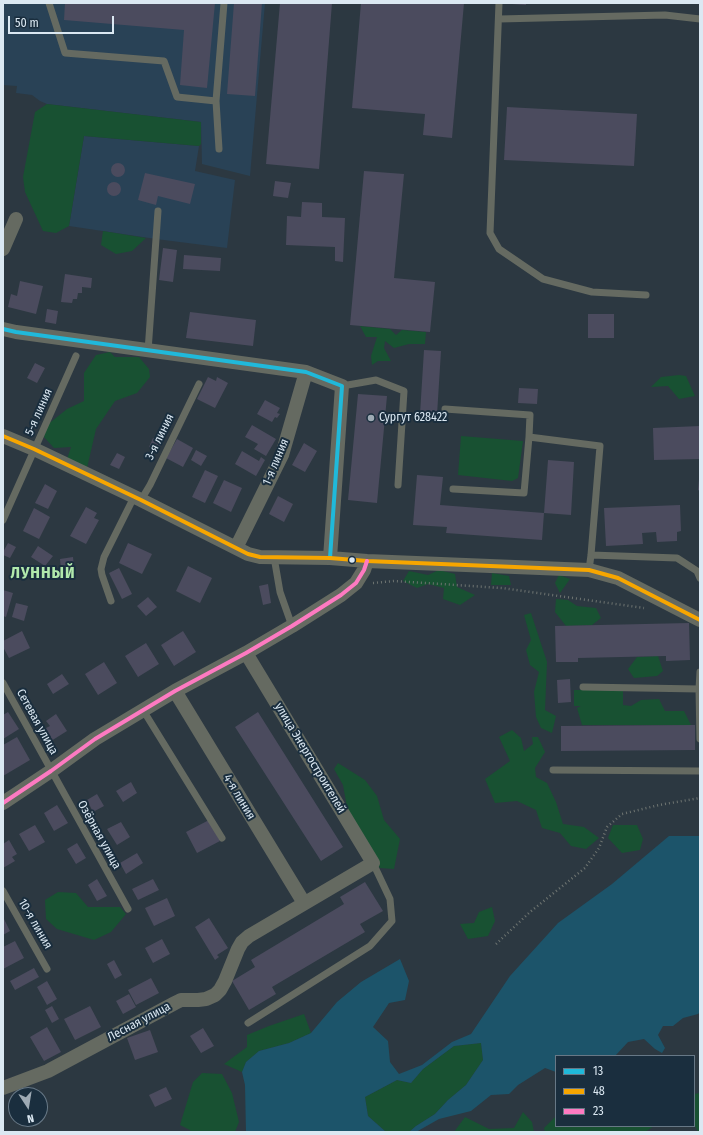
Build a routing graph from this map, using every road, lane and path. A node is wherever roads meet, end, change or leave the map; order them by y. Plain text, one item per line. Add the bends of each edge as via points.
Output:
1 (49, 3) edge
2 (224, 3) edge
3 (499, 3) edge
4 (499, 19) junction
5 (700, 19) edge
6 (216, 101) junction
7 (219, 149) dead end
8 (158, 211) dead end
9 (16, 219) dead end
10 (3, 249) edge
11 (646, 295) dead end
12 (3, 329) edge
13 (148, 350) junction
14 (76, 356) dead end
15 (306, 372) junction
16 (198, 384) dead end
17 (342, 386) junction
18 (445, 409) dead end
19 (3, 436) edge
20 (529, 437) junction
21 (34, 449) junction
22 (398, 485) dead end
23 (453, 489) dead end
24 (138, 498) junction
25 (3, 520) edge
26 (236, 548) junction
27 (591, 555) junction
28 (274, 557) junction
29 (330, 558) junction
30 (367, 561) junction
31 (589, 570) junction
32 (700, 578) edge
33 (356, 583) junction
34 (111, 601) dead end
35 (649, 609) dead end
36 (699, 618) edge
37 (292, 626) junction
38 (246, 653) junction
39 (700, 672) edge
40 (3, 683) edge
41 (583, 687) dead end
42 (699, 689) junction
43 (175, 691) junction
44 (143, 710) junction
45 (700, 739) edge
46 (553, 770) dead end
47 (52, 771) junction
48 (700, 771) edge
49 (700, 798) edge
50 (3, 803) edge
51 (222, 838) dead end
52 (373, 863) junction
53 (3, 891) edge
54 (304, 903) junction
55 (128, 909) dead end
56 (496, 944) dead end
57 (47, 969) dead end
58 (248, 1023) dead end
59 (3, 1088) edge

1 - 6 lane via 66,54 164,61 177,98
2 - 6 lane
3 - 4 lane
4 - 5 lane via 665,15
4 - 11 lane via 490,233 499,249 543,279 592,292
6 - 7 lane
8 - 13 lane
9 - 10 street
12 - 13 street
13 - 15 street
14 - 21 lane, 5-я линия
15 - 17 street
15 - 26 street, 1-я линия via 282,455
16 - 24 lane, 3-я линия via 150,484
17 - 22 lane via 376,380 404,391
17 - 29 street
18 - 20 lane via 530,415
19 - 21 street
20 - 23 lane via 524,493
20 - 27 lane via 600,446
21 - 24 street
21 - 25 lane, 5-я линия
24 - 26 street
24 - 34 lane, 3-я линия via 104,557 101,568
26 - 28 street via 260,557
27 - 31 lane
27 - 32 lane via 677,558 697,571
28 - 29 street
28 - 37 lane via 280,592
29 - 30 street
30 - 31 street
30 - 33 street
31 - 36 street via 618,578
33 - 35 path via 394,581 502,588
33 - 37 street
37 - 38 street
38 - 43 street
38 - 52 street, улица Энергостроителей
39 - 42 lane
40 - 47 lane, Сетевая улица
41 - 42 lane
42 - 45 lane
43 - 44 street
43 - 54 street, 4-я линия
44 - 47 street via 95,738
44 - 51 lane
46 - 48 lane
47 - 50 street
47 - 55 lane, Озёрная улица
49 - 56 path via 622,814 607,827 599,848 585,868 530,912
52 - 54 street, Лесная улица
52 - 58 lane via 390,899 392,921 370,946
53 - 57 lane, 10-я линия
54 - 59 street, Лесная улица via 242,942 225,981 215,995 206,999 175,1002 48,1071

